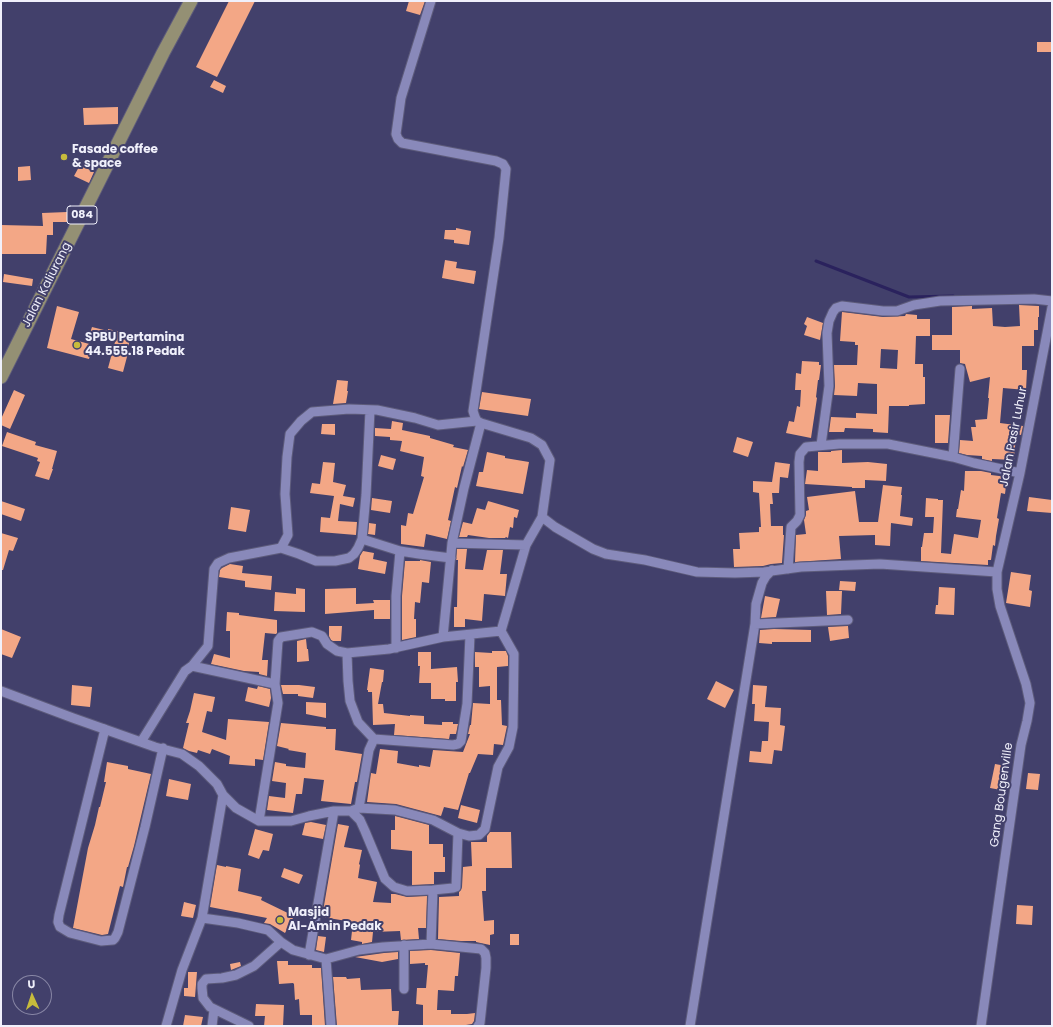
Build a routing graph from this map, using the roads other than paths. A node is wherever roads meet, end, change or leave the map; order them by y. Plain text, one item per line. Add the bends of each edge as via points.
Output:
1 (191, 1) edge
2 (431, 1) edge
3 (1052, 301) edge
4 (1052, 307) edge
5 (960, 369) dead end
6 (1, 377) edge
7 (370, 410) junction
8 (479, 422) junction
9 (821, 445) junction
10 (953, 458) junction
11 (1020, 473) junction
12 (542, 517) junction
13 (362, 539) junction
14 (452, 543) junction
15 (526, 545) junction
16 (280, 548) junction
17 (400, 551) junction
18 (451, 558) junction
19 (788, 569) junction
20 (772, 570) junction
21 (997, 572) junction
22 (848, 620) dead end
23 (755, 624) junction
24 (501, 631) junction
25 (470, 635) junction
26 (443, 637) junction
27 (396, 648) junction
28 (347, 653) junction
29 (192, 666) junction
30 (275, 684) junction
31 (1, 691) edge
32 (105, 729) junction
33 (374, 739) junction
34 (142, 742) junction
35 (163, 748) junction
36 (223, 795) junction
37 (355, 810) junction
38 (334, 811) junction
39 (259, 821) junction
40 (458, 834) junction
41 (433, 890) junction
42 (202, 918) junction
43 (281, 942) junction
44 (431, 944) junction
45 (404, 945) junction
46 (309, 955) junction
47 (326, 959) junction
48 (404, 989) dead end
49 (214, 1010) junction
50 (166, 1026) edge
51 (212, 1026) edge
52 (249, 1026) edge
53 (331, 1026) edge
54 (478, 1026) edge
55 (690, 1026) edge
56 (981, 1026) edge

1 - 6 main road, Jalan Kaliurang / 084
2 - 8 street via 401,98 396,134 398,139 402,143 496,161 503,164 506,170 499,238 474,411
3 - 9 street via 940,300 897,310 883,311 842,306 836,308 829,321 827,333 829,386
4 - 11 street, Jalan Pasir Luhur
5 - 10 street
7 - 8 street via 438,425
7 - 13 street
7 - 16 street via 312,412 290,434 285,494 288,535
8 - 12 street via 531,438 542,445 550,460
8 - 14 street
9 - 10 street via 888,444
9 - 19 street via 806,446 800,454 800,515 791,527
10 - 11 street
11 - 21 street, Jalan Pasir Luhur
12 - 15 street
12 - 20 street via 593,549 606,554 697,572 735,573
13 - 16 street via 354,554 349,558 335,561 316,561
13 - 17 street
14 - 15 street
14 - 18 street
15 - 24 street
16 - 29 street via 218,562 214,569 208,646
17 - 18 street
17 - 27 street via 396,596
18 - 26 street
19 - 20 street
19 - 21 street via 880,564
20 - 23 street via 762,583 756,604
21 - 56 street, Gang Bougenville via 1000,606 1030,703 1020,745
22 - 23 street
23 - 55 street
24 - 25 street
24 - 40 street via 514,654 513,727 509,747 498,767 486,829 479,835
25 - 26 street
25 - 33 street via 467,704 461,741 453,745
26 - 27 street
27 - 28 street
28 - 30 street via 337,650 327,644 322,636 312,632 281,637 278,641
28 - 33 street via 350,701 358,722
29 - 30 street
29 - 34 street via 185,671
30 - 39 street via 278,703
31 - 32 street
32 - 34 street
32 - 35 street via 59,915 60,927 70,933 101,941 115,938
33 - 37 street via 368,750
34 - 35 street
35 - 36 street via 182,754 199,766
36 - 39 street via 236,808
36 - 42 street
37 - 38 street
37 - 40 street via 395,810 433,820
37 - 41 street via 385,879 394,887 407,891
38 - 39 street via 291,821
38 - 46 street
40 - 41 street via 456,887
41 - 44 street
42 - 43 street via 268,930
42 - 50 street via 182,970
43 - 46 street via 293,950
43 - 49 street via 254,966 236,975 206,979 202,984 203,998
44 - 45 street
44 - 54 street via 481,949 485,953 486,968
45 - 47 street via 358,950
45 - 48 street
46 - 47 street
47 - 53 street
49 - 51 street
49 - 52 street

